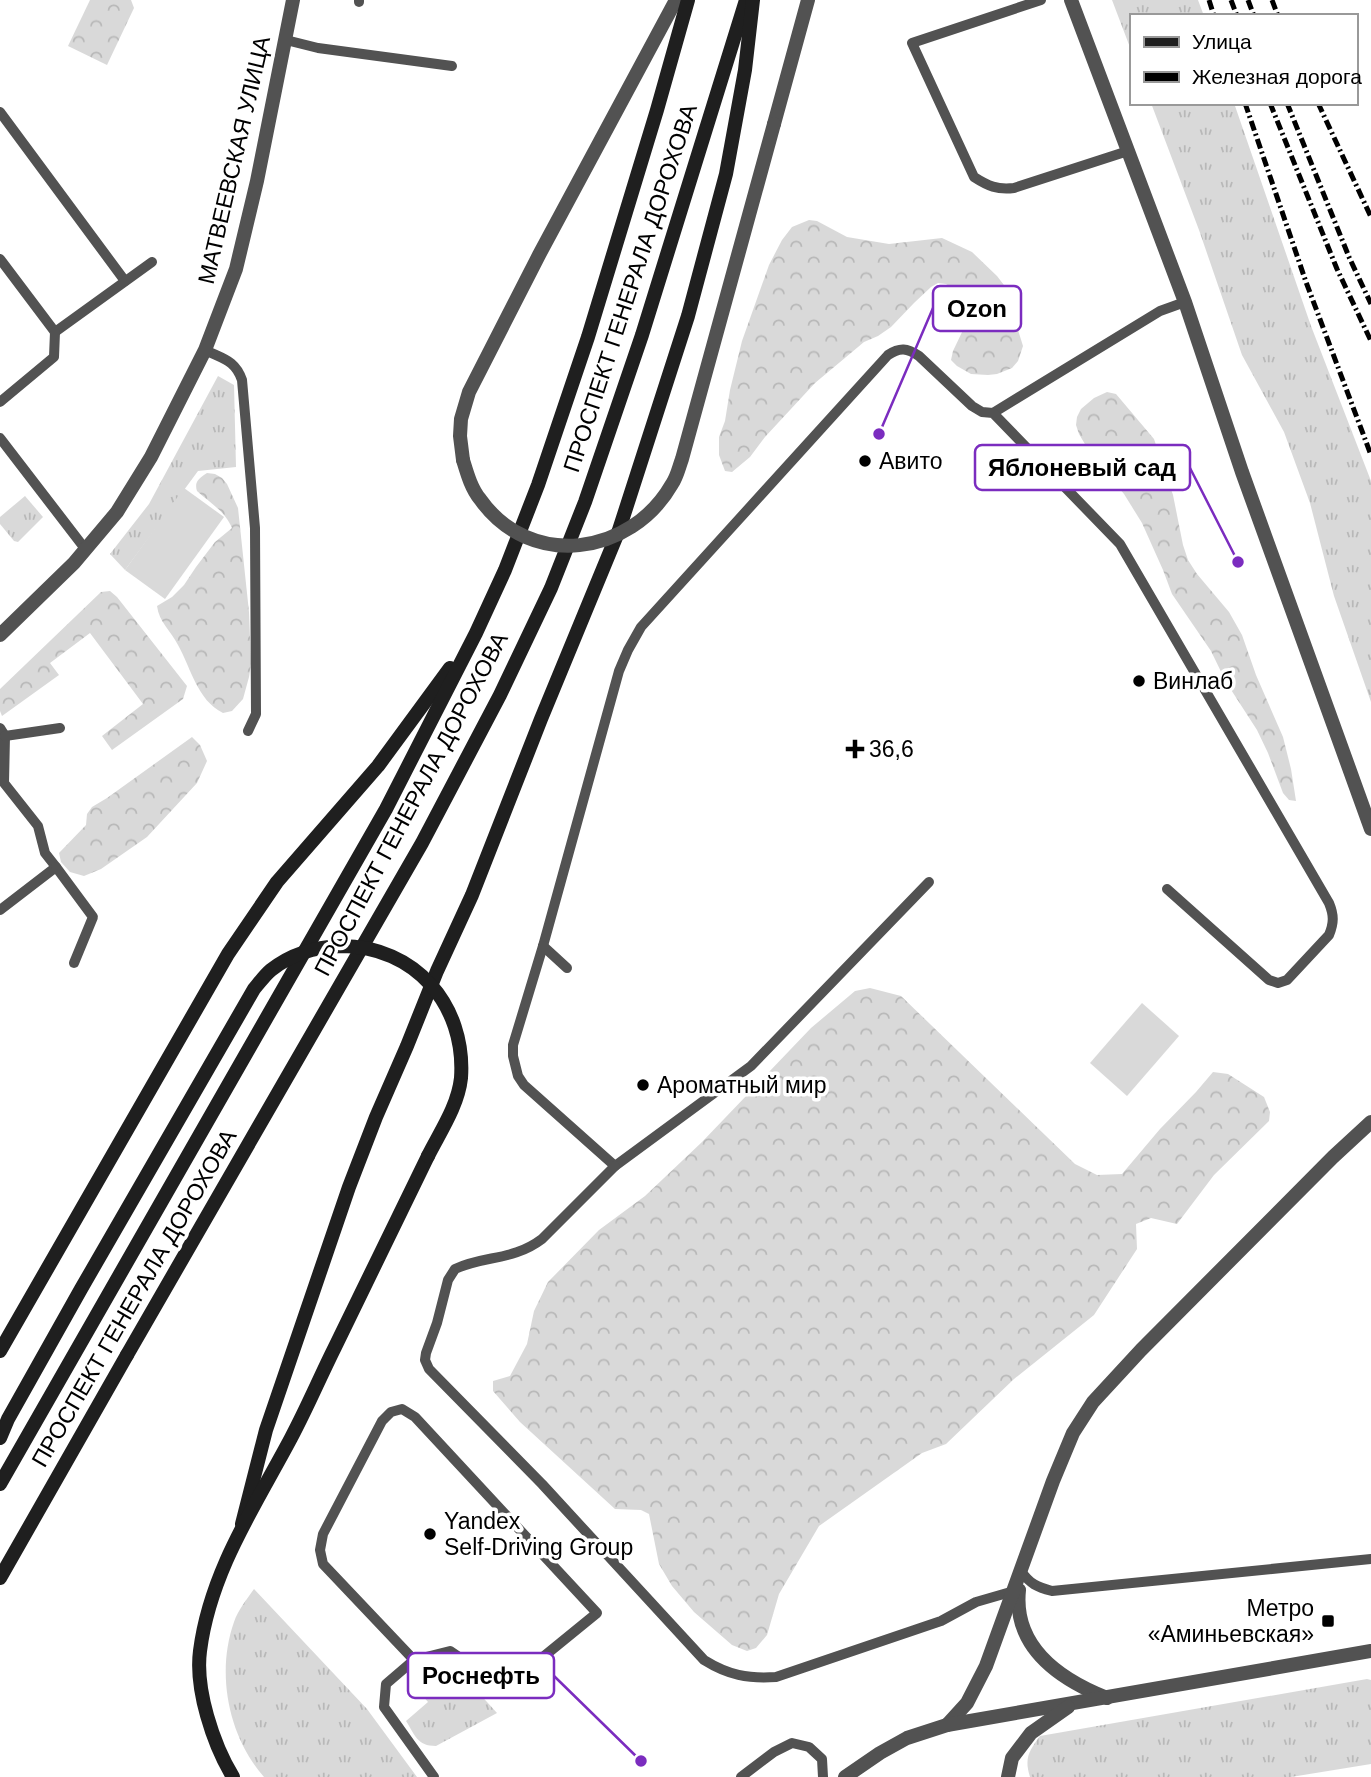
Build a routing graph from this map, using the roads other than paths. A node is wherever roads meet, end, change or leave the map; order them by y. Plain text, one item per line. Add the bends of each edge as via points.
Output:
1 (293, 0) edge
2 (676, 0) edge
3 (688, 0) edge
4 (746, 0) edge
5 (753, 0) edge
6 (808, 0) edge
7 (1041, 0) edge
8 (1072, 0) edge
9 (286, 40) junction
10 (452, 66) dead end
11 (0, 111) edge
12 (1128, 151) junction
13 (0, 259) edge
14 (152, 262) dead end
15 (125, 281) junction
16 (1185, 302) junction
17 (55, 332) junction
18 (205, 350) junction
19 (0, 402) edge
20 (993, 413) junction
21 (0, 438) edge
22 (86, 550) junction
23 (476, 633) junction
24 (0, 635) edge
25 (60, 728) dead end
26 (248, 731) dead end
27 (2, 732) edge
28 (2, 785) edge
29 (1371, 830) edge
30 (56, 867) junction
31 (929, 882) dead end
32 (1167, 889) dead end
33 (0, 910) edge
34 (543, 946) junction
35 (74, 963) dead end
36 (567, 968) dead end
37 (1371, 1122) edge
38 (615, 1166) junction
39 (0, 1351) edge
40 (0, 1438) edge
41 (0, 1484) edge
42 (242, 1524) junction
43 (1371, 1559) edge
44 (1021, 1571) junction
45 (0, 1578) edge
46 (1014, 1591) junction
47 (1371, 1651) edge
48 (414, 1660) junction
49 (1107, 1698) junction
50 (1074, 1704) junction
51 (947, 1725) junction
52 (233, 1777) edge
53 (434, 1777) edge
54 (741, 1777) edge
55 (823, 1777) edge
56 (845, 1777) edge
57 (1008, 1777) edge

1 - 9 street, МАТВЕЕВСКАЯ УЛИЦА
2 - 6 street, bridge via 539,255 469,392 461,419 463,460 479,498 513,531 535,542 580,546 623,534 662,501 674,482
3 - 23 main road, ПРОСПЕКТ ГЕНЕРАЛА ДОРОХОВА via 600,297 538,485
4 - 45 main road, ПРОСПЕКТ ГЕНЕРАЛА ДОРОХОВА, bridge via 642,335 551,588 422,843
5 - 42 main road via 726,174 688,316 619,530 349,1187 266,1430
7 - 12 lane via 912,43 974,177 989,186 1014,188
8 - 12 street
9 - 10 lane
9 - 18 street, МАТВЕЕВСКАЯ УЛИЦА via 236,269
11 - 15 lane
12 - 16 street
13 - 17 lane
14 - 15 lane
15 - 17 lane
16 - 20 lane via 1160,311
16 - 29 street
17 - 19 lane via 54,356
18 - 22 street, МАТВЕЕВСКАЯ УЛИЦА via 151,457 117,512
18 - 26 lane via 233,364 242,380 255,528 256,714
20 - 32 lane via 1120,544 1329,903 1333,926 1287,980 1278,984
20 - 34 lane via 972,406 919,356 895,350 641,627 619,671
21 - 22 lane
22 - 24 street, МАТВЕЕВСКАЯ УЛИЦА
23 - 39 main road via 378,766 277,882 228,954
23 - 41 main road, ПРОСПЕКТ ГЕНЕРАЛА ДОРОХОВА via 386,809
25 - 27 lane
27 - 28 lane
28 - 30 lane via 38,826 45,853
30 - 33 lane
30 - 35 lane via 93,916
31 - 38 lane via 751,1066
34 - 36 lane
34 - 38 lane via 516,1030 514,1066 533,1094
37 - 44 street via 1093,1402 1073,1433
38 - 46 lane via 530,1248 455,1269 426,1365 704,1660 720,1669 757,1678 776,1677
40 - 42 main road, bridge via 80,1289 254,989 279,964 308,950 326,946 385,953 427,979 450,1013 457,1033 461,1080 453,1107 291,1436
42 - 52 main road via 212,1597 200,1654 208,1720
43 - 44 lane via 1052,1591 1037,1587
44 - 46 street
44 - 49 street via 1019,1612 1031,1645 1082,1688
46 - 51 street via 980,1678 967,1703
47 - 49 street
48 - 48 lane via 323,1564 320,1550 323,1534 382,1421 402,1409 415,1417 597,1613 543,1657 469,1664 450,1650
48 - 53 lane via 386,1684 384,1707
49 - 50 street
50 - 51 street
50 - 57 street via 1031,1732 1012,1758
51 - 56 street via 906,1738
54 - 55 lane via 792,1743 809,1747 822,1759

